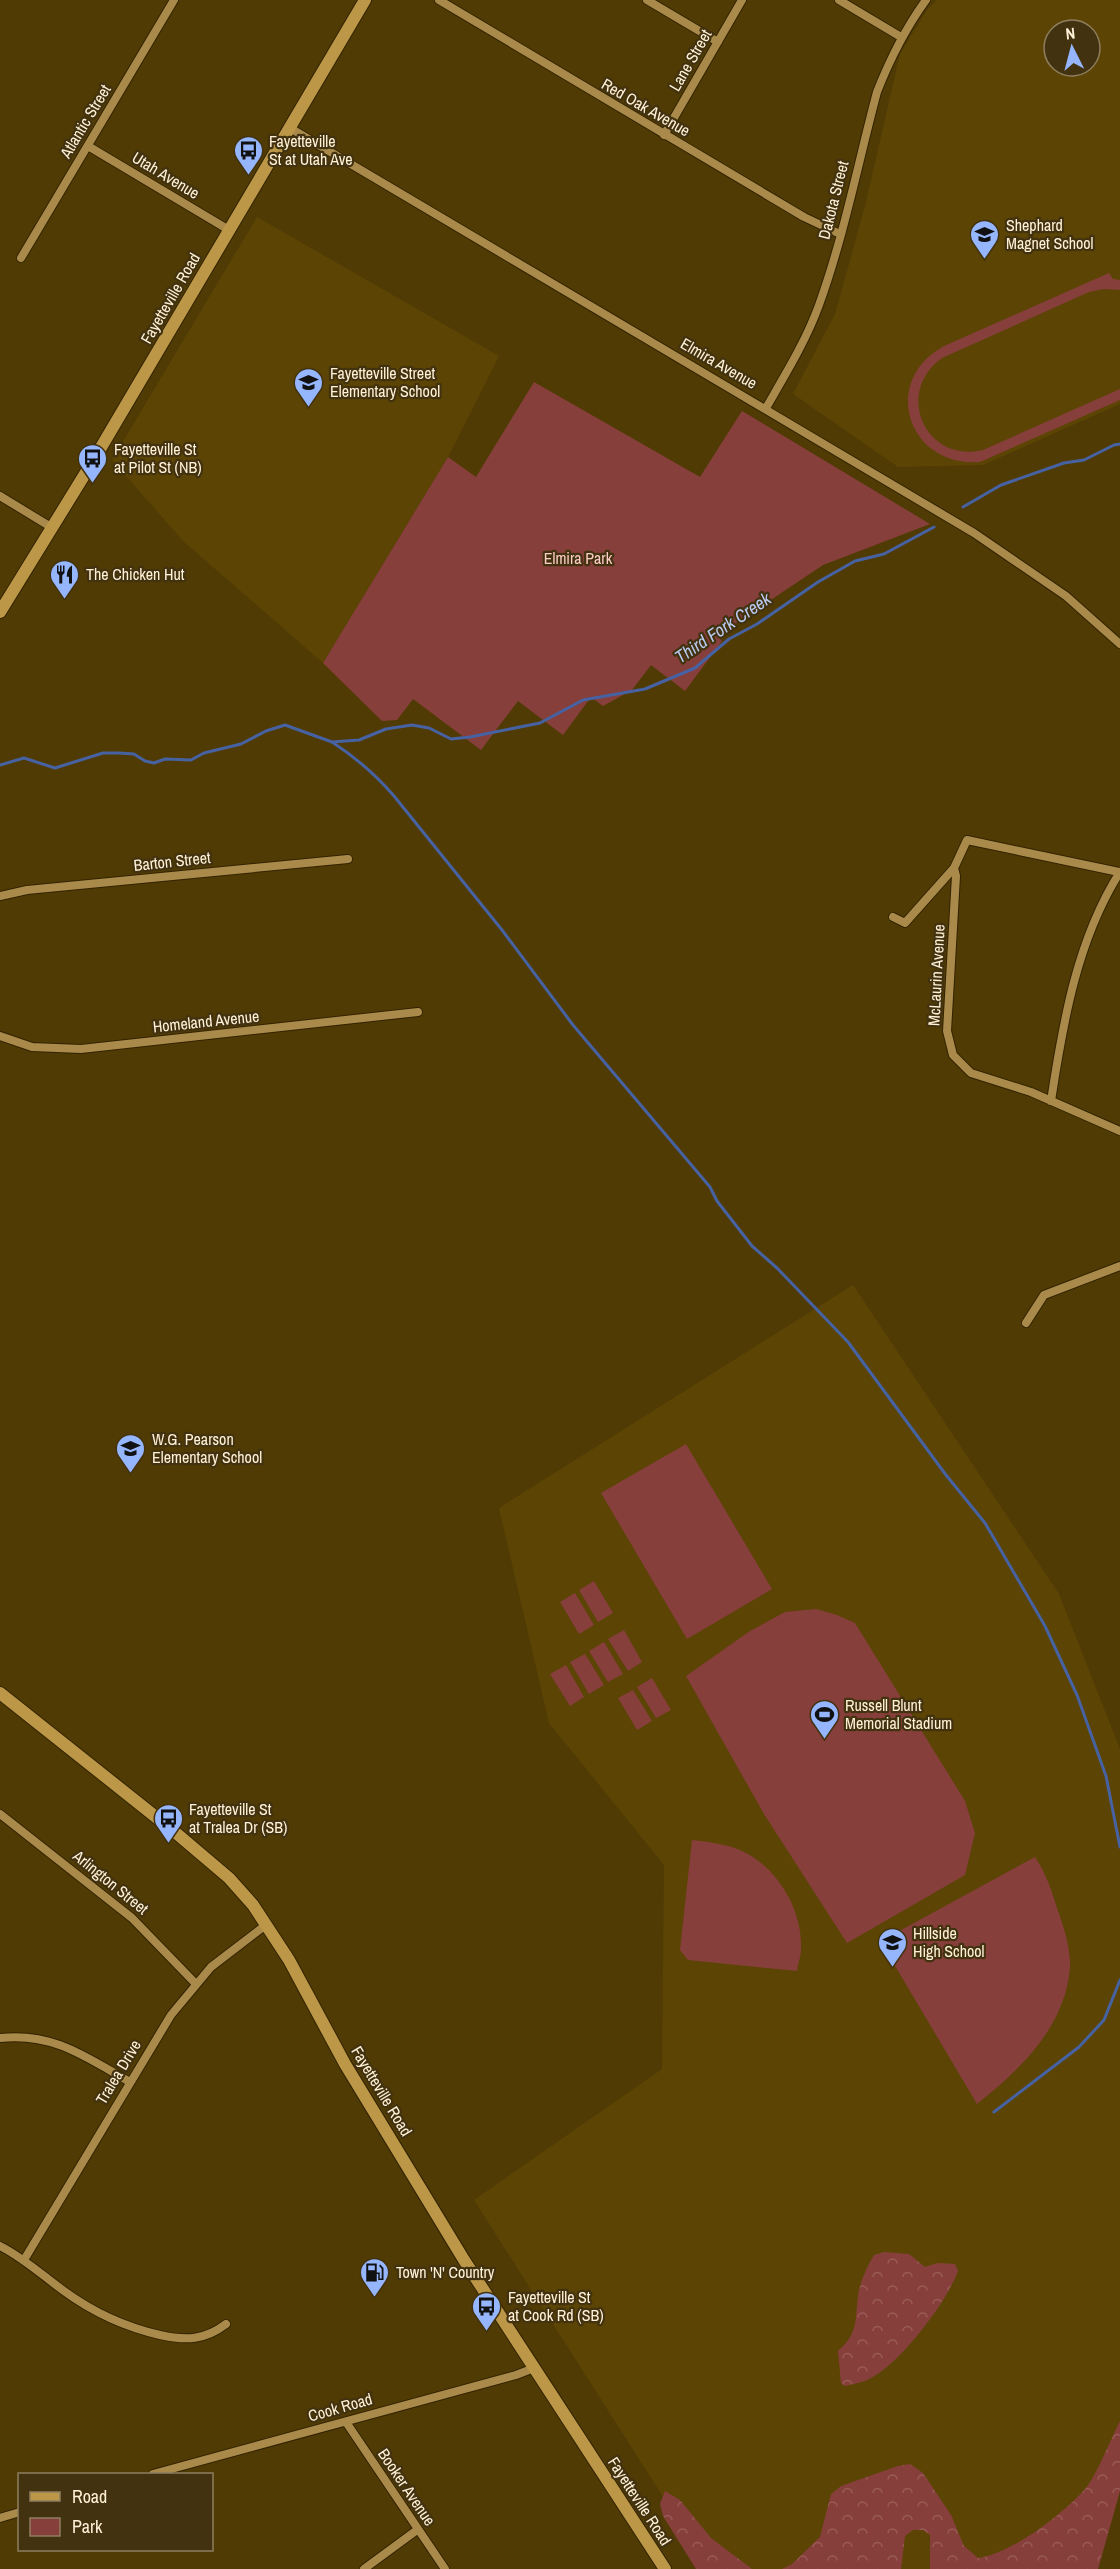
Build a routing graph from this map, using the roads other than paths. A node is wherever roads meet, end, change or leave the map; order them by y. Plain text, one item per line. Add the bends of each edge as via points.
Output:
1 (174, 0) edge
2 (365, 0) edge
3 (439, 0) edge
4 (647, 0) edge
5 (742, 0) edge
6 (839, 0) edge
7 (926, 0) edge
8 (902, 37) junction
9 (717, 42) junction
10 (290, 128) junction
11 (664, 135) junction
12 (88, 146) junction
13 (229, 230) junction
14 (840, 234) junction
15 (21, 258) dead end
16 (766, 408) junction
17 (0, 496) edge
18 (51, 527) junction
19 (0, 612) edge
20 (1120, 644) edge
21 (348, 859) dead end
22 (954, 868) junction
23 (1120, 872) edge
24 (0, 896) edge
25 (893, 917) dead end
26 (418, 1012) dead end
27 (0, 1036) edge
28 (1052, 1101) junction
29 (1120, 1131) edge
30 (1120, 1266) edge
31 (1026, 1323) dead end
32 (0, 1693) edge
33 (0, 1814) edge
34 (267, 1924) junction
35 (196, 1984) junction
36 (0, 2038) edge
37 (130, 2082) junction
38 (0, 2246) edge
39 (24, 2260) junction
40 (226, 2324) dead end
41 (534, 2368) junction
42 (346, 2422) junction
43 (160, 2473) edge
44 (18, 2513) edge
45 (0, 2518) edge
46 (417, 2530) junction
47 (364, 2569) edge
48 (445, 2569) edge
49 (665, 2569) edge

1 - 12 street, Atlantic Street
2 - 10 main road, Fayetteville Road
3 - 11 street, Red Oak Avenue
4 - 9 street
5 - 9 street, Lane Street
6 - 8 street
7 - 8 street, Dakota Street
8 - 14 street, Dakota Street via 877,92
9 - 11 street, Lane Street
10 - 13 main road, Fayetteville Road
10 - 16 street, Elmira Avenue
11 - 14 street, Red Oak Avenue
12 - 13 street, Utah Avenue
12 - 15 street, Atlantic Street
13 - 18 main road, Fayetteville Road
14 - 16 street, Dakota Street via 815,316
16 - 20 street, Elmira Avenue via 974,532 1066,596
17 - 18 street
18 - 19 main road, Fayetteville Road
21 - 24 street, Barton Street via 27,890
22 - 23 street via 967,840
22 - 25 street via 905,923
22 - 28 street, McLaurin Avenue via 947,1031 950,1048 957,1061 971,1073
23 - 28 street via 1088,932 1071,991
26 - 27 street, Homeland Avenue via 81,1049 32,1047
28 - 29 street, McLaurin Avenue
30 - 31 street via 1044,1295
32 - 34 main road, Fayetteville Road via 229,1878
33 - 35 street, Arlington Street via 132,1918
34 - 35 street, Tralea Drive via 220,1959
34 - 41 main road, Fayetteville Road via 357,2084
35 - 37 street, Tralea Drive via 160,2031
36 - 37 street via 27,2036 55,2042
37 - 39 street, Tralea Drive
38 - 39 street
39 - 40 street via 83,2305 123,2325 189,2338 212,2335
41 - 42 street, Cook Road
41 - 49 main road, Fayetteville Road
42 - 43 street, Cook Road
42 - 46 street, Booker Avenue
44 - 45 street
46 - 47 street
46 - 48 street, Booker Avenue

